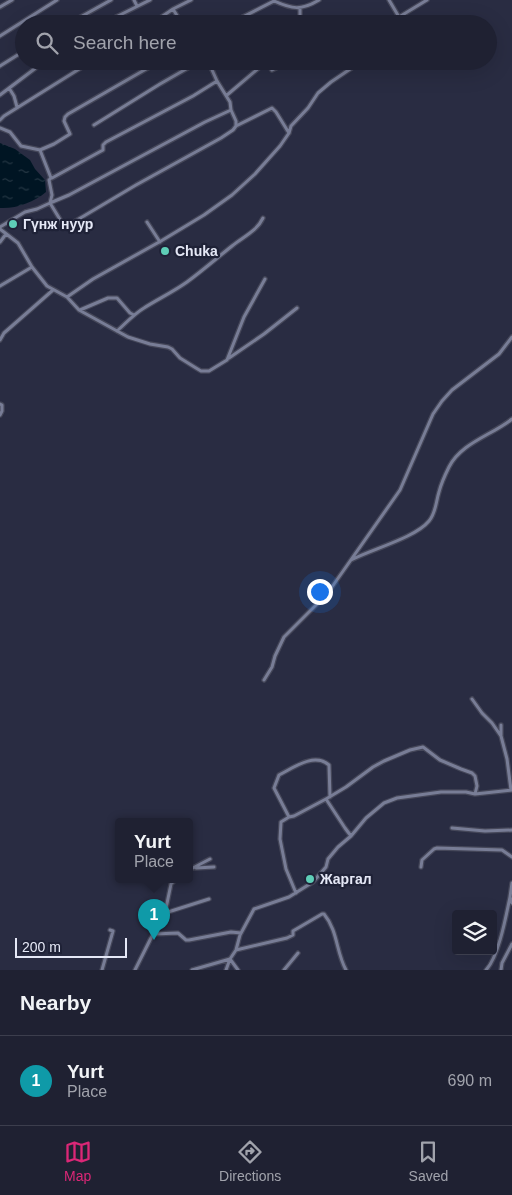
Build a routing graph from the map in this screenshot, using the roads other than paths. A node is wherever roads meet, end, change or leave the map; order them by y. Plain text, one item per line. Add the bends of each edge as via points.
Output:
1 (12, 0) edge
2 (57, 0) edge
3 (111, 0) edge
4 (134, 0) edge
5 (150, 0) edge
6 (191, 0) edge
7 (319, 0) edge
8 (389, 0) edge
9 (427, 0) edge
10 (274, 1) edge
11 (137, 6) junction
12 (0, 7) edge
13 (300, 8) junction
14 (173, 10) junction
15 (33, 15) edge
16 (84, 15) edge
17 (120, 15) edge
18 (165, 15) edge
19 (176, 15) edge
20 (247, 15) edge
21 (300, 15) edge
22 (398, 15) edge
23 (402, 15) edge
24 (15, 27) edge
25 (0, 36) edge
26 (15, 57) edge
27 (0, 66) edge
28 (33, 70) edge
29 (78, 70) edge
30 (144, 70) edge
31 (184, 70) edge
32 (212, 70) edge
33 (257, 70) edge
34 (349, 70) edge
35 (217, 81) junction
36 (9, 88) junction
37 (0, 95) edge
38 (227, 95) junction
39 (17, 108) junction
40 (231, 110) junction
41 (0, 120) edge
42 (94, 125) dead end
43 (236, 126) junction
44 (0, 128) edge
45 (289, 133) junction
46 (40, 150) junction
47 (51, 178) junction
48 (50, 203) junction
49 (263, 218) dead end
50 (147, 222) dead end
51 (0, 228) edge
52 (6, 234) junction
53 (0, 242) edge
54 (160, 242) junction
55 (32, 267) junction
56 (266, 279) dead end
57 (0, 286) edge
58 (53, 290) junction
59 (67, 297) junction
60 (297, 308) dead end
61 (79, 310) junction
62 (134, 315) junction
63 (117, 331) junction
64 (512, 337) edge
65 (0, 340) edge
66 (227, 360) junction
67 (217, 368) dead end
68 (1, 404) edge
69 (0, 416) edge
70 (512, 419) edge
71 (348, 562) junction
72 (264, 680) dead end
73 (472, 699) dead end
74 (500, 725) dead end
75 (501, 736) junction
76 (512, 790) edge
77 (475, 794) junction
78 (328, 798) junction
79 (288, 817) junction
80 (452, 828) dead end
81 (512, 830) edge
82 (351, 836) junction
83 (512, 857) edge
84 (210, 859) dead end
85 (214, 867) dead end
86 (422, 867) dead end
87 (193, 868) edge
88 (193, 869) edge
89 (172, 883) edge
90 (512, 883) edge
91 (296, 893) junction
92 (510, 897) junction
93 (209, 899) dead end
94 (512, 903) edge
95 (165, 913) junction
96 (110, 930) dead end
97 (241, 933) junction
98 (153, 934) junction
99 (512, 944) edge
100 (236, 950) junction
101 (298, 953) dead end
102 (230, 959) junction
103 (102, 970) edge
104 (135, 970) edge
105 (192, 970) edge
106 (226, 970) edge
107 (238, 970) edge
108 (284, 970) edge
109 (346, 970) edge
110 (486, 970) edge
111 (501, 970) edge

1 - 12 street
2 - 15 street
3 - 16 street
4 - 11 street
5 - 11 street
6 - 14 street
7 - 13 street
8 - 22 street
9 - 23 street
10 - 13 street
10 - 20 street
11 - 17 street
13 - 21 street
14 - 18 street
14 - 19 street
24 - 25 street
26 - 27 street
28 - 36 street
29 - 39 street
30 - 46 street via 68,114 64,121 70,134
31 - 42 street
32 - 35 street
33 - 38 street
34 - 45 street via 318,93 290,126
35 - 38 street
35 - 47 street via 106,142 103,150
36 - 37 street
36 - 39 street
38 - 40 street
39 - 41 street
40 - 43 street
40 - 48 street
43 - 45 street via 272,108
43 - 48 street via 221,138 67,226
44 - 46 street via 10,132 21,146
45 - 54 street via 255,174 232,194
46 - 47 street
47 - 48 street
48 - 51 street via 25,212
49 - 62 street via 254,231 186,282
50 - 54 street
51 - 52 street
52 - 53 street
52 - 55 street via 18,243
54 - 59 street
55 - 57 street
55 - 58 street
56 - 66 street via 244,317
58 - 59 street
58 - 65 street
59 - 61 street
60 - 66 street
61 - 62 street via 108,298 117,298
61 - 63 street
62 - 63 street
63 - 66 street via 150,344 168,347 190,365 202,370 209,371
64 - 71 street via 499,354 442,401 433,414 400,490
66 - 67 street
68 - 69 street
70 - 71 street via 456,456 439,490 429,522 415,532
71 - 72 street via 327,594 284,637
73 - 75 street
74 - 75 street
75 - 76 street
76 - 77 street
77 - 78 street via 477,786 472,773 440,760 423,747 384,761
77 - 82 street via 441,792 391,800 366,818
78 - 79 street
78 - 79 street via 329,765 317,759 299,764 279,775 274,788
78 - 82 street
79 - 91 street via 281,822 280,839 286,869
80 - 81 street
82 - 91 street via 338,846 313,882
83 - 86 street via 502,850 437,848 422,860
84 - 87 street
85 - 88 street
89 - 95 street
90 - 92 street
91 - 97 street via 254,908
92 - 94 street
92 - 110 street via 500,940
93 - 95 street
95 - 98 street
96 - 103 street via 113,931
97 - 98 street via 189,940 178,933
97 - 100 street
98 - 104 street
99 - 111 street
100 - 102 street
100 - 109 street via 287,938 293,935 293,931 324,914 332,926
101 - 108 street
102 - 105 street
102 - 106 street
102 - 107 street

